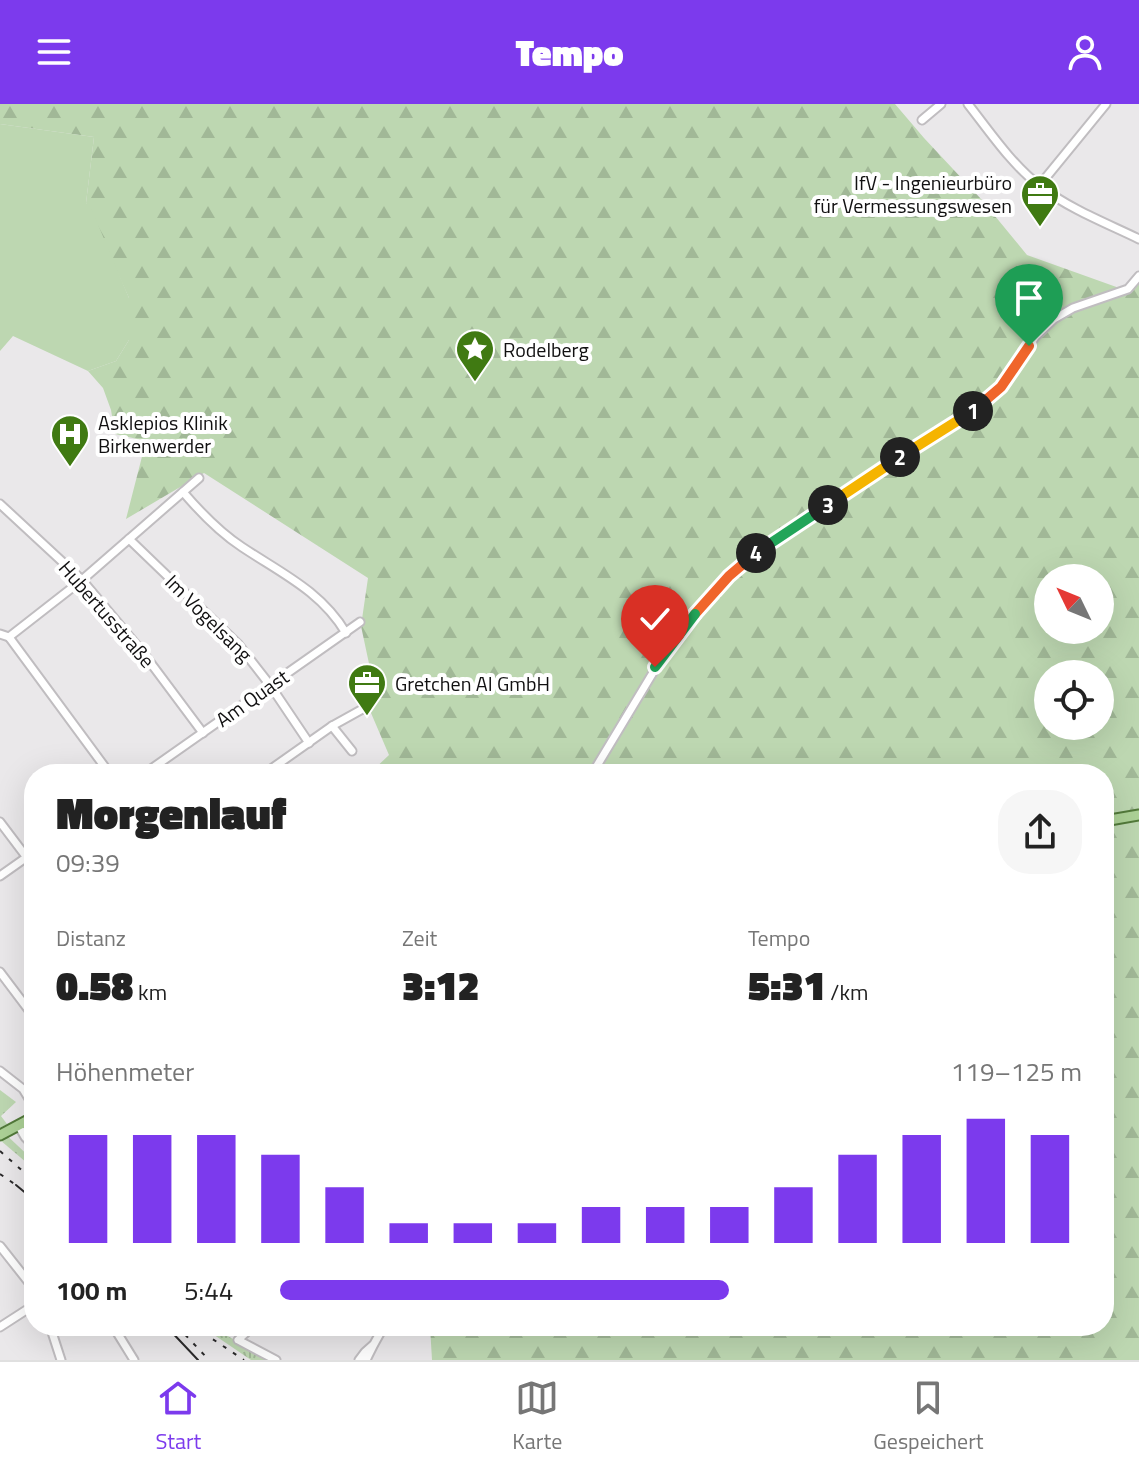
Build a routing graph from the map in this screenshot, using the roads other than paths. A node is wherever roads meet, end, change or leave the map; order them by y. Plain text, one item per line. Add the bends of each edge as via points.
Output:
1 (941, 104) edge
2 (968, 104) edge
3 (1106, 104) edge
4 (922, 120) dead end
5 (1039, 186) junction
6 (1139, 239) edge
7 (1139, 276) edge
8 (199, 478) dead end
9 (183, 492) junction
10 (0, 504) edge
11 (129, 539) junction
12 (82, 580) junction
13 (360, 622) dead end
14 (346, 633) junction
15 (0, 634) edge
16 (9, 637) junction
17 (270, 685) junction
18 (368, 706) dead end
19 (332, 726) junction
20 (203, 733) junction
21 (309, 743) junction
22 (352, 751) dead end
23 (103, 764) edge
24 (158, 764) edge
25 (279, 764) edge
26 (598, 764) edge
27 (1136, 816) edge
28 (1114, 819) edge
29 (0, 822) edge
30 (24, 848) edge
31 (24, 858) edge
32 (0, 876) edge
33 (0, 972) edge
34 (24, 1004) edge
35 (0, 1071) edge
36 (24, 1091) edge
37 (24, 1122) edge
38 (18, 1125) junction
39 (2, 1134) edge
40 (24, 1136) edge
41 (0, 1246) edge
42 (24, 1276) edge
43 (24, 1311) edge
44 (0, 1327) edge
45 (53, 1336) edge
46 (119, 1336) edge
47 (242, 1336) edge
48 (378, 1336) edge
49 (374, 1344) junction
50 (61, 1360) edge
51 (134, 1360) edge
52 (276, 1360) edge
53 (359, 1360) edge
54 (366, 1360) edge

1 - 4 street
2 - 5 street
3 - 5 street
5 - 6 street
7 - 26 street via 1128,289 1054,319 988,400 729,576 666,651
8 - 9 street
9 - 11 street
9 - 14 street via 218,529 315,596
10 - 12 street, Hubertusstraße
11 - 12 street
11 - 17 street, Im Vogelsang via 238,644
12 - 16 street
12 - 20 street, Hubertusstraße
13 - 14 street, Am Quast
14 - 17 street, Am Quast
15 - 16 street
16 - 23 street
17 - 20 street, Am Quast
17 - 21 street, Im Vogelsang
18 - 19 street
19 - 21 street
19 - 22 street
20 - 24 street, Am Quast
21 - 25 street
27 - 28 main road
29 - 30 street
31 - 32 street
33 - 34 street
35 - 36 street
37 - 38 main road
38 - 39 main road
38 - 40 street
41 - 42 street
43 - 44 street
45 - 50 street
46 - 51 street
47 - 52 street via 238,1340
48 - 49 street
49 - 53 street
49 - 54 street

